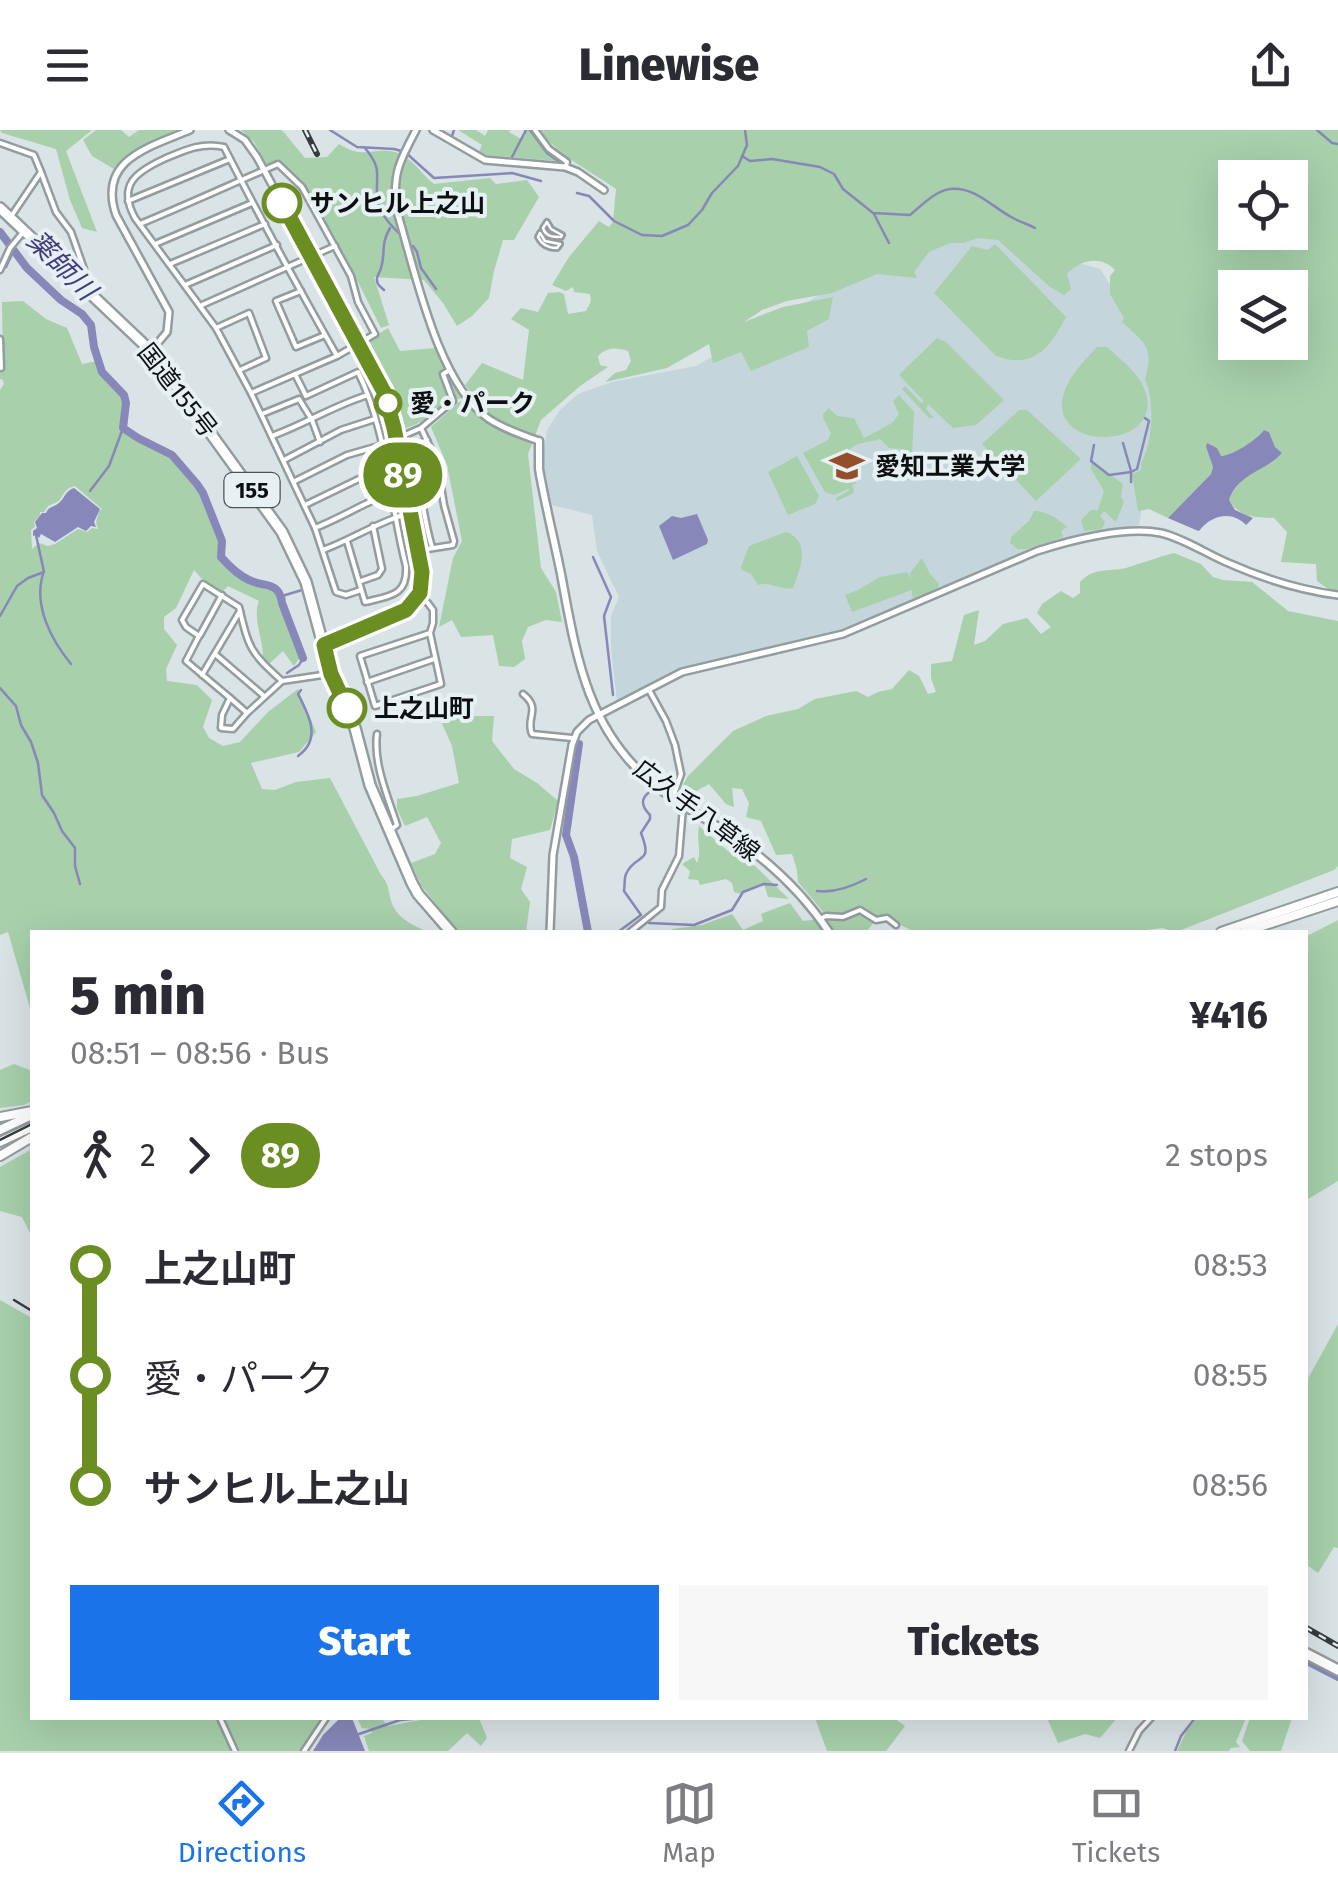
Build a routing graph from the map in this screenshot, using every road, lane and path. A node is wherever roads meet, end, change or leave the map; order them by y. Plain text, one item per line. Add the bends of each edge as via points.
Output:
1 (190, 130) edge
2 (228, 130) edge
3 (416, 130) edge
4 (433, 130) edge
5 (535, 130) edge
6 (0, 143) edge
7 (230, 158) junction
8 (565, 167) junction
9 (265, 170) junction
10 (41, 172) junction
11 (242, 181) junction
12 (604, 190) dead end
13 (128, 201) junction
14 (254, 202) junction
15 (0, 208) edge
16 (10, 218) junction
17 (140, 224) junction
18 (265, 224) junction
19 (24, 231) junction
20 (155, 244) junction
21 (277, 246) junction
22 (335, 246) junction
23 (312, 258) junction
24 (170, 264) junction
25 (289, 267) junction
26 (0, 270) edge
27 (72, 277) junction
28 (186, 285) junction
29 (301, 290) junction
30 (200, 306) junction
31 (216, 328) junction
32 (325, 335) junction
33 (0, 339) edge
34 (358, 344) junction
35 (151, 351) junction
36 (337, 356) junction
37 (1, 368) edge
38 (240, 370) junction
39 (450, 370) junction
40 (295, 374) junction
41 (250, 393) junction
42 (368, 395) junction
43 (262, 414) junction
44 (376, 419) junction
45 (312, 420) junction
46 (421, 428) junction
47 (272, 436) junction
48 (396, 438) junction
49 (428, 440) junction
50 (539, 441) joint
51 (320, 442) junction
52 (382, 444) junction
53 (284, 460) junction
54 (388, 469) junction
55 (294, 482) junction
56 (392, 493) junction
57 (305, 505) junction
58 (410, 513) junction
59 (396, 516) junction
60 (374, 526) junction
61 (315, 528) junction
62 (347, 542) junction
63 (432, 548) junction
64 (324, 550) junction
65 (419, 550) junction
66 (360, 582) junction
67 (361, 590) junction
68 (1338, 595) edge
69 (222, 596) junction
70 (419, 596) junction
71 (240, 612) junction
72 (430, 633) junction
73 (199, 636) junction
74 (324, 645) junction
75 (215, 654) junction
76 (435, 659) junction
77 (331, 674) junction
78 (202, 675) junction
79 (282, 681) junction
80 (368, 682) junction
81 (649, 689) junction
82 (523, 694) dead end
83 (264, 696) junction
84 (230, 698) junction
85 (247, 712) junction
86 (598, 716) junction
87 (378, 734) dead end
88 (574, 738) junction
89 (672, 798) junction
90 (390, 831) junction
91 (1338, 892) edge
92 (1338, 901) edge
93 (820, 920) junction
94 (896, 925) dead end
95 (449, 930) edge
96 (550, 930) edge
97 (633, 930) edge
98 (828, 930) edge
99 (1227, 930) edge
100 (1250, 930) edge
101 (30, 1113) edge
102 (30, 1114) edge
103 (0, 1117) edge
104 (30, 1128) edge
105 (0, 1130) edge
106 (30, 1138) edge
107 (0, 1142) edge
108 (0, 1156) edge
109 (1308, 1655) edge
110 (1338, 1670) edge
111 (221, 1720) edge
112 (325, 1720) edge
113 (1149, 1720) edge
114 (236, 1751) edge
115 (304, 1751) edge
116 (1129, 1751) edge

1 - 35 street via 130,158 111,194 168,312 167,332
2 - 9 street via 250,145
3 - 39 street via 394,180 396,208 416,284
4 - 8 street via 485,160
5 - 8 street
6 - 10 street via 34,155
7 - 11 street
7 - 13 street
7 - 13 street via 224,147 204,144 178,153 134,176
8 - 12 street
9 - 11 street
9 - 22 street via 278,164 302,187
9 - 23 street
10 - 16 street
10 - 27 street via 84,269
11 - 14 street
11 - 17 street
13 - 17 street
14 - 18 street
14 - 20 street
15 - 16 highway, 国道155号 / 155
16 - 19 highway, 国道155号 / 155
17 - 20 street
18 - 21 street
18 - 24 street
19 - 26 street
19 - 27 highway, 国道155号 / 155
20 - 24 street
21 - 25 street
21 - 28 street
22 - 23 street
22 - 34 street via 375,334
23 - 25 street
23 - 34 street
24 - 28 street
25 - 29 street
25 - 30 street
27 - 35 highway, 国道155号 / 155
28 - 30 street
29 - 32 street
29 - 32 street via 276,301 296,347
30 - 31 street
31 - 38 street
31 - 38 street via 248,313 266,358
32 - 36 street
33 - 37 street
34 - 36 street
34 - 48 street via 384,392
35 - 74 highway, 国道155号 / 155 via 282,532
36 - 40 street
38 - 41 street
39 - 46 street via 442,374 453,401
39 - 50 street via 481,413
40 - 41 street
40 - 42 street via 306,396 358,372
41 - 43 street
42 - 44 street
42 - 45 street
43 - 45 street via 299,400
43 - 47 street
44 - 51 street
44 - 52 street
45 - 47 street
45 - 51 street
46 - 48 street
46 - 49 street
47 - 53 street
48 - 52 street
48 - 58 street
49 - 63 street via 411,448
49 - 63 street via 454,541
50 - 86 main road, 広久手八草線 via 575,648
51 - 53 street
52 - 54 street
52 - 55 street
53 - 55 street
54 - 56 street
54 - 57 street
55 - 57 street
56 - 59 street
56 - 61 street
57 - 61 street
58 - 59 street
58 - 65 street
59 - 60 street
59 - 67 street via 405,583 393,595 366,602
60 - 62 street
60 - 66 street via 382,570
61 - 64 street
62 - 64 street
62 - 66 street
63 - 65 street
64 - 67 street via 336,592
65 - 70 street
66 - 67 street
68 - 81 street via 1290,587 1162,533 1103,535 1037,551 843,634 690,670
69 - 71 street
69 - 73 street
69 - 73 street via 203,584 182,620
70 - 72 street via 433,610
70 - 74 street via 406,610
71 - 75 street
71 - 79 street via 256,658
72 - 76 street
72 - 80 street via 360,656
73 - 78 street via 186,661
74 - 77 highway, 国道155号 / 155
75 - 78 street
75 - 83 street
76 - 80 street
76 - 80 street via 439,687 378,707
77 - 79 street
77 - 90 highway, 国道155号 / 155
78 - 84 street
79 - 83 street
81 - 86 street
81 - 89 street via 675,745 681,774
82 - 88 street via 533,710 532,734
83 - 85 street
84 - 85 street
84 - 85 street via 220,728 233,730
86 - 88 street
86 - 89 main road, 広久手八草線 via 621,752
87 - 90 street via 382,779 397,825
88 - 96 street via 553,855
89 - 93 main road, 広久手八草線 via 770,864
89 - 97 street via 683,807 679,856 661,908
90 - 95 highway, 国道155号 / 155 via 418,894
91 - 99 main road
92 - 100 main road
93 - 94 street via 860,910
93 - 98 main road, 広久手八草線
101 - 103 main road
102 - 105 main road
104 - 107 main road
106 - 108 main road
109 - 110 highway
111 - 114 street
112 - 115 street
113 - 116 street

